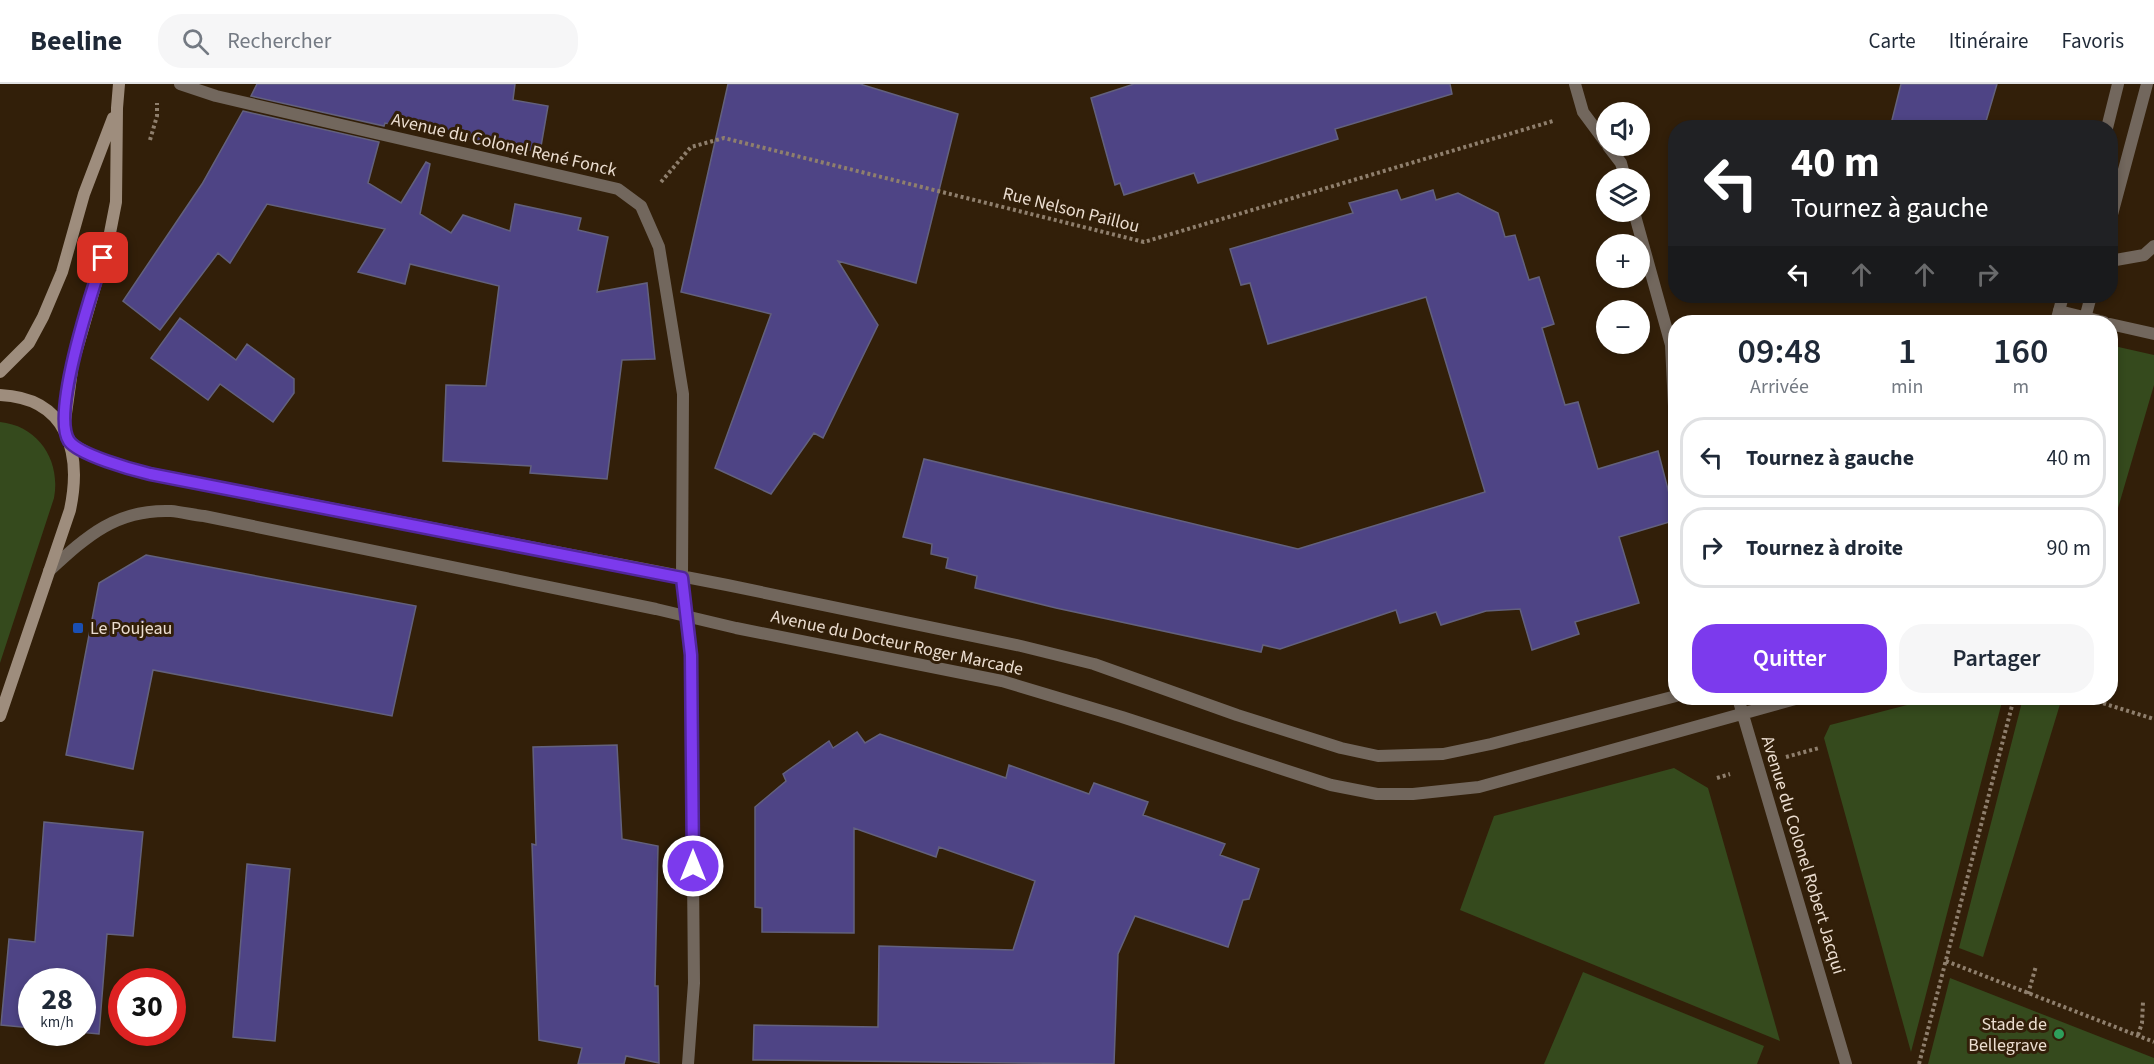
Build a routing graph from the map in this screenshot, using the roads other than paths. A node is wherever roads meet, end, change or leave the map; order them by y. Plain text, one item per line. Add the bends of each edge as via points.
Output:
1 (119, 84) edge
2 (180, 84) edge
3 (1575, 84) edge
4 (2118, 84) edge
5 (2147, 84) edge
6 (117, 108) junction
7 (2109, 120) edge
8 (1596, 130) edge
9 (2118, 192) edge
10 (1637, 222) edge
11 (2154, 246) edge
12 (2118, 260) edge
13 (2118, 326) edge
14 (1668, 334) edge
15 (2154, 334) edge
16 (0, 372) edge
17 (0, 395) edge
18 (64, 428) junction
19 (70, 443) junction
20 (49, 571) junction
21 (682, 578) junction
22 (686, 618) junction
23 (1668, 698) edge
24 (1740, 705) edge
25 (1772, 705) edge
26 (1742, 713) junction
27 (0, 717) edge
28 (688, 1064) edge
29 (1846, 1064) edge

1 - 6 main road
2 - 21 street, Avenue du Colonel René Fonck via 216,96 618,189 641,206 659,247 683,394
3 - 8 street via 1583,112
4 - 7 street
5 - 9 street
6 - 16 main road via 43,317 28,344
6 - 18 main road via 116,202 72,363
10 - 14 street
11 - 12 street via 2144,255
13 - 15 street
17 - 18 main road via 30,402 47,411
18 - 19 main road
19 - 20 main road via 75,465 74,489
19 - 21 street, Avenue du Docteur Roger Marcade via 99,459 144,473
20 - 22 street, Avenue du Docteur Roger Marcade via 86,537 112,522 136,514 171,511
20 - 27 main road
21 - 22 street
21 - 23 street, Avenue du Docteur Roger Marcade via 1094,664 1237,716 1378,756 1443,754
22 - 26 street, Avenue du Docteur Roger Marcade via 1002,681 1331,785 1377,794 1479,787
22 - 28 street via 691,655 694,983
24 - 26 street, Avenue du Colonel Robert Jacqui
25 - 26 street
26 - 29 street, Avenue du Colonel Robert Jacqui

